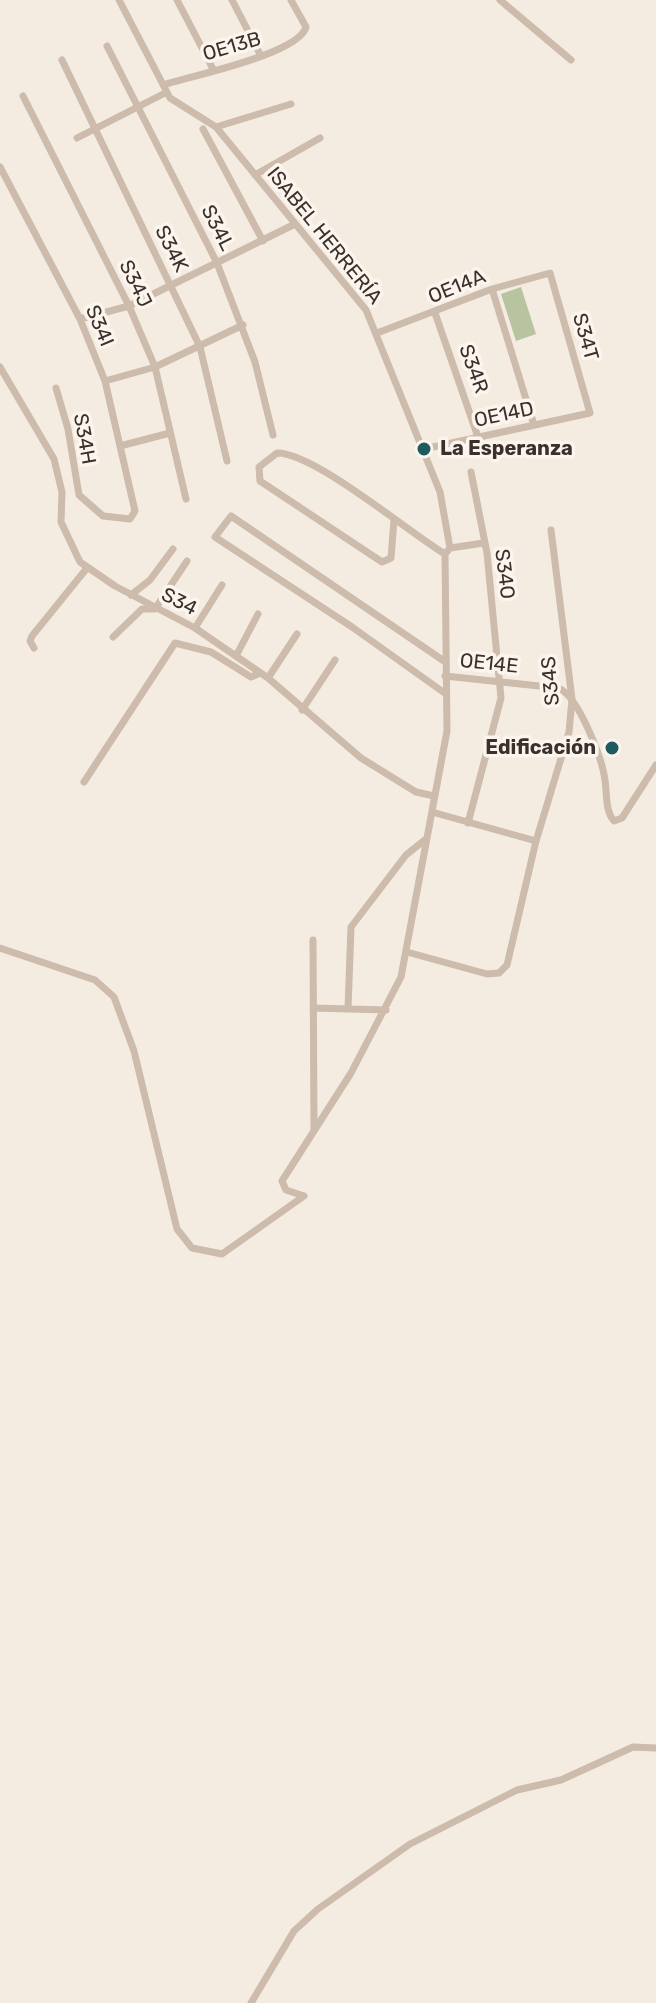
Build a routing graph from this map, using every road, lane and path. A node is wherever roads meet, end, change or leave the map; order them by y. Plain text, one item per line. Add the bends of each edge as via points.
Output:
1 (119, 0) edge
2 (177, 0) edge
3 (232, 0) edge
4 (291, 0) edge
5 (500, 0) edge
6 (107, 46) dead end
7 (261, 56) junction
8 (62, 60) dead end
9 (571, 60) dead end
10 (213, 69) junction
11 (165, 89) junction
12 (23, 96) dead end
13 (291, 104) dead end
14 (137, 107) junction
15 (216, 127) junction
16 (203, 129) dead end
17 (94, 130) junction
18 (77, 138) dead end
19 (320, 138) dead end
20 (0, 167) edge
21 (255, 175) junction
22 (293, 225) junction
23 (263, 241) junction
24 (217, 263) junction
25 (550, 273) joint
26 (172, 285) junction
27 (492, 289) junction
28 (129, 306) junction
29 (435, 313) junction
30 (80, 319) junction
31 (243, 325) junction
32 (377, 333) junction
33 (200, 347) junction
34 (0, 367) edge
35 (155, 367) junction
36 (105, 381) junction
37 (56, 388) dead end
38 (591, 411) joint
39 (534, 425) junction
40 (170, 433) junction
41 (273, 435) dead end
42 (478, 437) junction
43 (120, 446) junction
44 (424, 449) junction
45 (227, 461) dead end
46 (471, 472) dead end
47 (186, 499) dead end
48 (135, 511) joint
49 (394, 520) junction
50 (551, 530) dead end
51 (484, 543) junction
52 (173, 549) dead end
53 (448, 551) junction
54 (187, 561) dead end
55 (87, 568) junction
56 (222, 585) dead end
57 (131, 595) junction
58 (155, 609) junction
59 (258, 614) dead end
60 (195, 628) junction
61 (297, 634) dead end
62 (113, 637) dead end
63 (34, 648) dead end
64 (236, 656) junction
65 (335, 660) dead end
66 (444, 661) junction
67 (258, 674) junction
68 (445, 676) junction
69 (268, 678) junction
70 (500, 681) junction
71 (446, 694) junction
72 (572, 699) junction
73 (302, 710) junction
74 (656, 765) edge
75 (84, 782) dead end
76 (434, 796) junction
77 (432, 812) junction
78 (468, 823) junction
79 (426, 839) junction
80 (536, 841) junction
81 (313, 940) dead end
82 (0, 948) edge
83 (407, 952) junction
84 (313, 1008) junction
85 (348, 1009) junction
86 (386, 1010) junction
87 (314, 1134) junction
88 (656, 1748) edge
89 (251, 2003) edge

1 - 11 street, ISABEL HERRERÍA
2 - 10 street
3 - 7 street
4 - 7 street, OE13B via 305,31 291,44
5 - 9 street
6 - 14 street, S34L
7 - 10 street, OE13B
8 - 17 street, S34K
10 - 11 street, OE13B
11 - 14 street, OE13B
11 - 15 street, ISABEL HERRERÍA
12 - 28 street, S34J
13 - 15 street
14 - 17 street, OE13B
14 - 24 street, S34L
15 - 21 street, ISABEL HERRERÍA
16 - 23 street
17 - 18 street, OE13B
17 - 26 street, S34K
19 - 21 street
20 - 30 street, S34I
21 - 22 street, ISABEL HERRERÍA
22 - 23 street
22 - 32 street, ISABEL HERRERÍA via 353,291
23 - 24 street
24 - 26 street
24 - 31 street, S34L
25 - 27 street, OE14A
25 - 38 street, S34T
26 - 28 street
26 - 33 street, S34K
27 - 29 street, OE14A
27 - 39 street
28 - 30 street
28 - 35 street, S34J
29 - 32 street, OE14A
29 - 42 street, S34R
30 - 36 street, S34I
31 - 33 street
31 - 41 street, S34L
32 - 44 street, ISABEL HERRERÍA
33 - 35 street
33 - 45 street, S34K
34 - 55 street, S34 via 54,459 64,533
35 - 36 street
35 - 40 street, S34J
36 - 43 street, S34I
37 - 48 street, S34H via 79,495 107,518 127,520
38 - 39 street, OE14D
39 - 42 street, OE14D
40 - 43 street
40 - 47 street, S34J
42 - 44 street, OE14D
43 - 48 street, S34I
44 - 53 street, ISABEL HERRERÍA via 440,492
46 - 51 street, S34O
49 - 49 street via 295,456 271,455 259,467 260,481 382,562 391,558
49 - 53 street
50 - 72 street, S34S
51 - 53 street
51 - 70 street, S34O
52 - 57 street
53 - 66 street, ISABEL HERRERÍA
54 - 58 street
55 - 57 street, S34
55 - 63 street via 32,636
56 - 60 street
57 - 58 street, S34
58 - 60 street, S34
58 - 62 street via 142,609
59 - 64 street
60 - 64 street, S34
61 - 69 street
64 - 67 street, S34
65 - 73 street
66 - 68 street, ISABEL HERRERÍA
66 - 71 street via 231,516 215,537
67 - 69 street, S34
67 - 75 street via 251,677 200,648 175,643
68 - 70 street, OE14E
68 - 71 street, ISABEL HERRERÍA
69 - 73 street, S34
70 - 72 street, OE14E via 558,688
70 - 78 street, S34O via 501,698
71 - 76 street, ISABEL HERRERÍA via 447,731
72 - 74 street via 605,776 609,815 616,822
72 - 80 street, S34S via 563,758
73 - 76 street, S34 via 361,758 416,792
76 - 77 street, ISABEL HERRERÍA
77 - 78 street
77 - 79 street, ISABEL HERRERÍA
78 - 80 street
79 - 83 street, ISABEL HERRERÍA
79 - 85 street via 406,855 351,927
80 - 83 street, S34S via 507,965 499,973
81 - 84 street
82 - 87 street, ISABEL HERRERÍA via 95,980 114,997 134,1051 177,1229 192,1248 222,1254 304,1196 286,1190 282,1181
83 - 86 street, ISABEL HERRERÍA
84 - 85 street
84 - 87 street
85 - 86 street
86 - 87 street, ISABEL HERRERÍA
88 - 89 street via 633,1747 561,1780 517,1790 410,1844 294,1931

